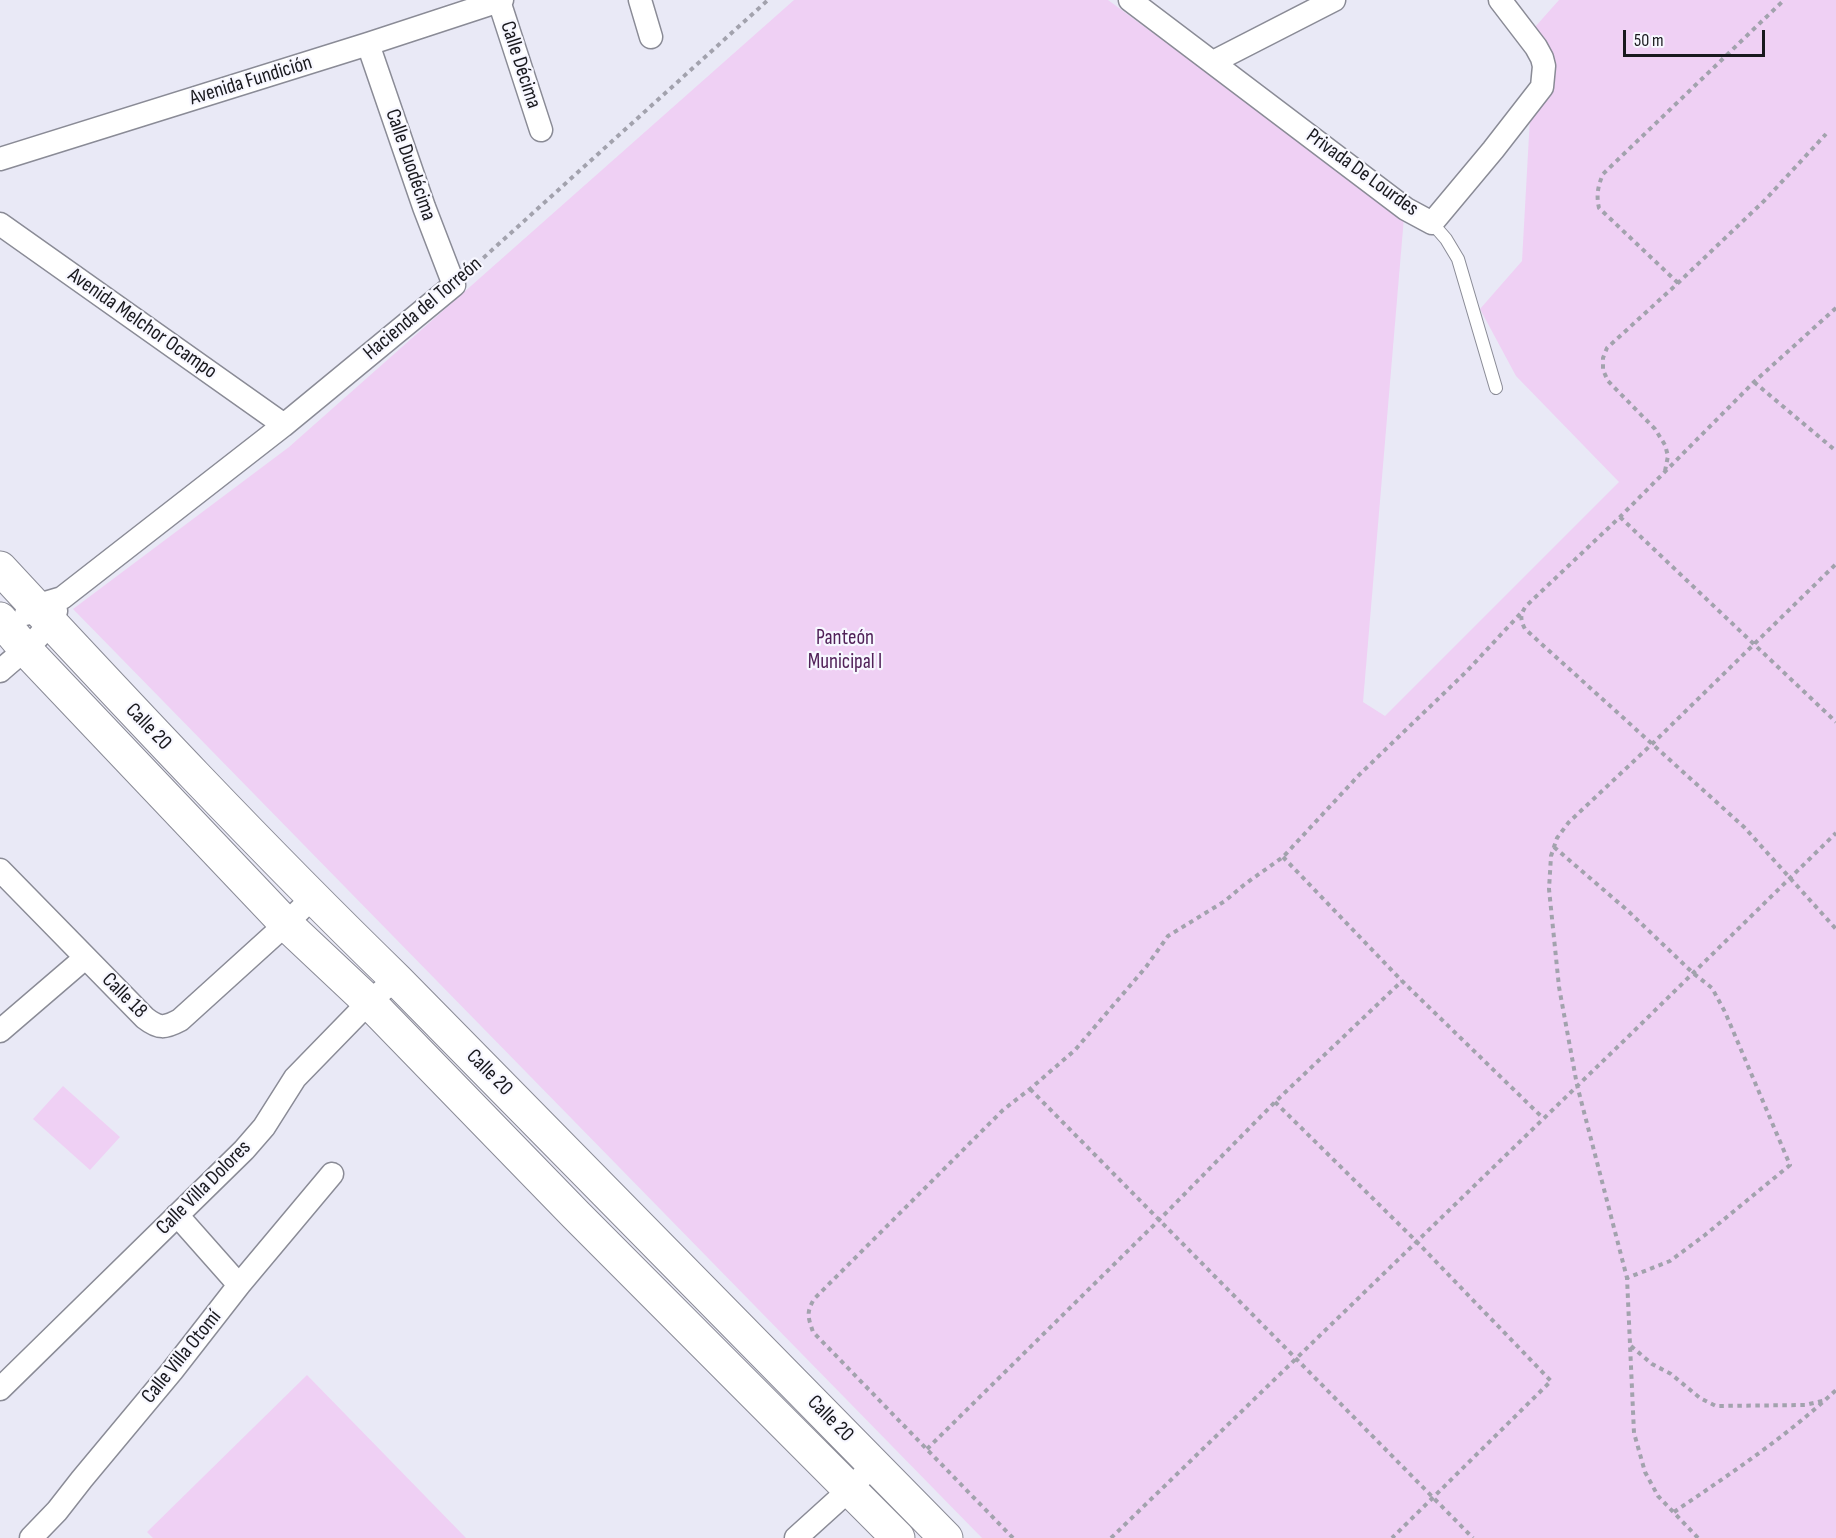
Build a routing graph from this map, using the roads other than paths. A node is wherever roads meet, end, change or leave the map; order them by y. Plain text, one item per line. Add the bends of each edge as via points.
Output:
1 (500, 0) edge
2 (640, 0) edge
3 (1130, 0) edge
4 (1334, 0) edge
5 (1500, 0) edge
6 (651, 37) dead end
7 (368, 44) junction
8 (1213, 62) junction
9 (541, 130) dead end
10 (0, 159) edge
11 (1432, 223) junction
12 (0, 224) edge
13 (454, 285) joint
14 (1496, 388) dead end
15 (284, 425) junction
16 (0, 568) edge
17 (49, 610) junction
18 (8, 633) edge
19 (0, 671) edge
20 (191, 771) junction
21 (164, 795) junction
22 (0, 870) edge
23 (312, 898) junction
24 (286, 924) junction
25 (85, 958) junction
26 (396, 980) junction
27 (369, 1002) junction
28 (0, 1031) edge
29 (332, 1174) dead end
30 (177, 1215) junction
31 (644, 1230) junction
32 (615, 1255) junction
33 (239, 1285) junction
34 (0, 1389) edge
35 (874, 1464) junction
36 (849, 1490) junction
37 (31, 1538) edge
38 (796, 1538) edge
39 (898, 1538) edge
40 (945, 1538) edge

1 - 7 street, Avenida Fundición
1 - 9 street, Calle Décima
2 - 6 street
3 - 8 street, Privada De Lourdes
4 - 8 street
5 - 11 street, Privada De Lourdes via 1542,58 1542,87
7 - 10 street, Avenida Fundición
7 - 13 street, Calle Duodécima
8 - 11 street, Privada De Lourdes via 1406,209
11 - 14 lane via 1458,259
12 - 15 street, Avenida Melchor Ocampo
13 - 15 street, Hacienda del Torreón
15 - 17 street, Hacienda del Torreón
16 - 17 main road, Calle 20
17 - 18 street, Hacienda del Torreón
17 - 20 main road, Calle 20
18 - 19 street, Hacienda del Torreón
18 - 21 main road, Calle 20
20 - 21 main road
20 - 23 main road, Calle 20
21 - 24 main road, Calle 20
22 - 25 street, Calle 18
23 - 24 street, Calle 18
23 - 26 main road, Calle 20
24 - 25 street, Calle 18 via 180,1020 163,1027 145,1018
24 - 27 main road, Calle 20
25 - 28 street
26 - 27 street, Calle Villa Dolores
26 - 31 main road, Calle 20
27 - 30 street, Calle Villa Dolores via 295,1078 264,1127 244,1150
27 - 32 main road, Calle 20
29 - 33 street, Calle Villa Otomí
30 - 33 street
30 - 34 street, Calle Villa Dolores
31 - 32 main road
31 - 35 main road, Calle 20
32 - 36 main road, Calle 20
33 - 37 street, Calle Villa Otomí
35 - 36 street
35 - 40 main road, Calle 20
36 - 38 street
36 - 39 main road, Calle 20

